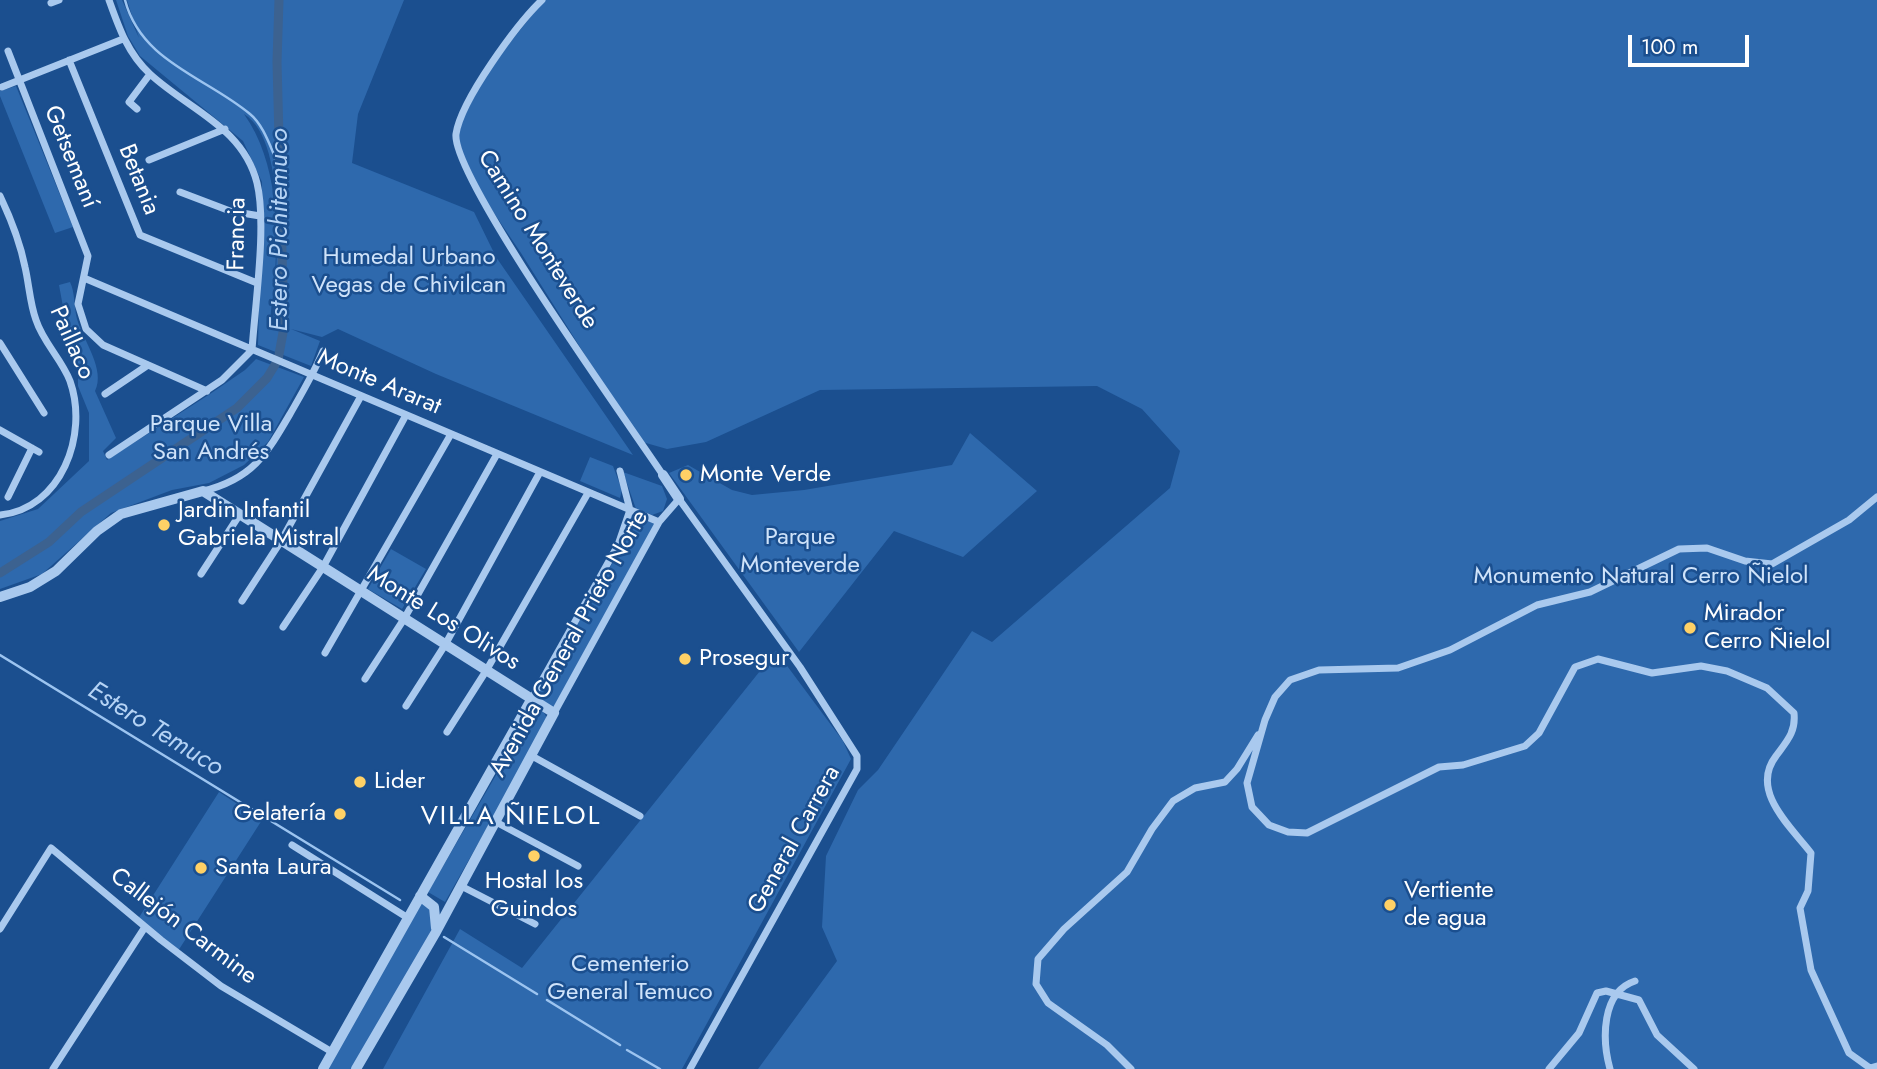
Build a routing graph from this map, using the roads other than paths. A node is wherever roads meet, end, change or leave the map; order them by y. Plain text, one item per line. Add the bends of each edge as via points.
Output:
1 (59, 0) edge
2 (109, 0) edge
3 (542, 0) edge
4 (51, 3) dead end
5 (123, 39) junction
6 (8, 51) dead end
7 (69, 60) junction
8 (150, 74) junction
9 (18, 79) junction
10 (2, 87) dead end
11 (138, 109) dead end
12 (225, 129) junction
13 (149, 160) dead end
14 (180, 192) dead end
15 (0, 197) edge
16 (260, 216) junction
17 (84, 278) junction
18 (257, 283) junction
19 (0, 343) edge
20 (252, 350) junction
21 (323, 351) dead end
22 (148, 365) junction
23 (313, 375) junction
24 (207, 391) junction
25 (105, 394) dead end
26 (361, 396) junction
27 (44, 413) dead end
28 (406, 415) junction
29 (0, 430) edge
30 (451, 435) junction
31 (497, 454) junction
32 (109, 455) dead end
33 (620, 471) dead end
34 (540, 472) junction
35 (663, 475) joint
36 (203, 491) junction
37 (588, 493) junction
38 (8, 496) dead end
39 (1877, 497) edge
40 (679, 499) junction
41 (630, 510) junction
42 (240, 514) junction
43 (0, 515) edge
44 (659, 522) junction
45 (281, 541) junction
46 (323, 567) junction
47 (201, 574) dead end
48 (363, 593) junction
49 (0, 597) edge
50 (242, 601) dead end
51 (404, 619) junction
52 (283, 627) dead end
53 (445, 645) junction
54 (325, 653) dead end
55 (486, 671) junction
56 (365, 679) dead end
57 (531, 700) junction
58 (406, 706) dead end
59 (554, 713) junction
60 (447, 732) dead end
61 (1260, 732) junction
62 (532, 755) junction
63 (640, 816) dead end
64 (496, 822) junction
65 (292, 845) dead end
66 (579, 866) dead end
67 (461, 886) junction
68 (420, 896) junction
69 (408, 918) junction
70 (535, 924) dead end
71 (145, 927) junction
72 (0, 929) edge
73 (436, 932) junction
74 (1636, 981) dead end
75 (1617, 993) junction
76 (332, 1052) junction
77 (1877, 1066) edge
78 (52, 1069) edge
79 (323, 1069) edge
80 (356, 1069) edge
81 (690, 1069) edge
82 (1132, 1069) edge
83 (1549, 1069) edge
84 (1610, 1069) edge
85 (1694, 1069) edge

1 - 4 street
2 - 5 street, Francia
3 - 35 street, Camino Monteverde via 517,26 462,113 456,135 459,157 503,235
5 - 7 street
5 - 8 street, Francia
6 - 9 street, Getsemaní
7 - 9 street
7 - 18 street, Betania via 140,235
8 - 11 street via 128,102
8 - 12 street, Francia
9 - 10 street
9 - 17 street, Getsemaní via 88,256
12 - 13 street
12 - 16 street, Francia via 253,170
14 - 16 street via 230,212
15 - 43 street, Paillaco via 22,254 37,323 74,396 72,445 63,471 40,500 21,511
16 - 18 street, Francia
17 - 20 street, Monte Ararat
17 - 22 street, Getsemaní via 78,303 86,329 103,345
18 - 20 street, Francia
19 - 27 street
20 - 23 street, Monte Ararat
20 - 24 street
21 - 23 street
22 - 24 street, Getsemaní
22 - 25 street
23 - 26 street, Monte Ararat
23 - 36 street via 271,450 233,481
24 - 32 street
26 - 28 street, Monte Ararat
26 - 45 street
28 - 30 street, Monte Ararat
28 - 46 street
29 - 38 street via 36,450
30 - 31 street, Monte Ararat
30 - 48 street
31 - 34 street, Monte Ararat
31 - 51 street
33 - 41 street, Avenida General Prieto Norte
34 - 37 street, Monte Ararat
34 - 53 street
35 - 40 street, Camino Monteverde
36 - 42 street, Monte Los Olivos
36 - 49 street via 121,513 56,571 30,587
37 - 41 street, Monte Ararat
37 - 55 street
39 - 61 street via 1849,520 1772,564 1745,561 1707,548 1679,549 1590,592 1537,605 1450,650 1398,668 1303,674 1280,690
40 - 44 street, Avenida General Prieto Norte
40 - 81 street, General Carrera via 800,667 851,744 858,765
41 - 44 street, Monte Ararat
41 - 57 street, Avenida General Prieto Norte via 615,554
42 - 45 street, Monte Los Olivos
42 - 47 street
44 - 59 street, Avenida General Prieto Norte
45 - 46 street, Monte Los Olivos
45 - 50 street
46 - 48 street, Monte Los Olivos
46 - 52 street
48 - 51 street, Monte Los Olivos
48 - 54 street
51 - 53 street, Monte Los Olivos
51 - 56 street
53 - 55 street, Monte Los Olivos
53 - 58 street
55 - 57 street, Monte Los Olivos
55 - 60 street
57 - 59 street, Monte Los Olivos
57 - 68 street, Avenida General Prieto Norte
59 - 62 street, Avenida General Prieto Norte
61 - 77 street via 1247,783 1252,807 1269,825 1307,833 1439,767 1463,765 1525,746 1539,733 1575,667 1586,661 1598,659 1652,673 1701,666 1745,676 1767,688 1794,713 1790,739 1769,765 1769,783 1783,823 1811,853 1808,891 1800,908 1811,970 1849,1053 1870,1068
61 - 82 street via 1225,782 1195,788 1173,801 1127,872 1038,959 1037,984 1048,1003
62 - 63 street
62 - 64 street, Avenida General Prieto Norte
64 - 66 street
64 - 67 street, Avenida General Prieto Norte
65 - 69 street
67 - 70 street
67 - 73 street, Avenida General Prieto Norte
68 - 69 street, Avenida General Prieto Norte
68 - 73 street via 436,911
69 - 76 street, Avenida General Prieto Norte
71 - 72 street, Callejón Carmine via 51,848
71 - 76 street, Callejón Carmine via 221,986
71 - 78 street
73 - 80 street, Avenida General Prieto Norte
74 - 75 street
75 - 83 street via 1597,993 1580,1033
75 - 84 street via 1607,1024
75 - 85 street via 1639,1000 1657,1035
76 - 79 street, Avenida General Prieto Norte

